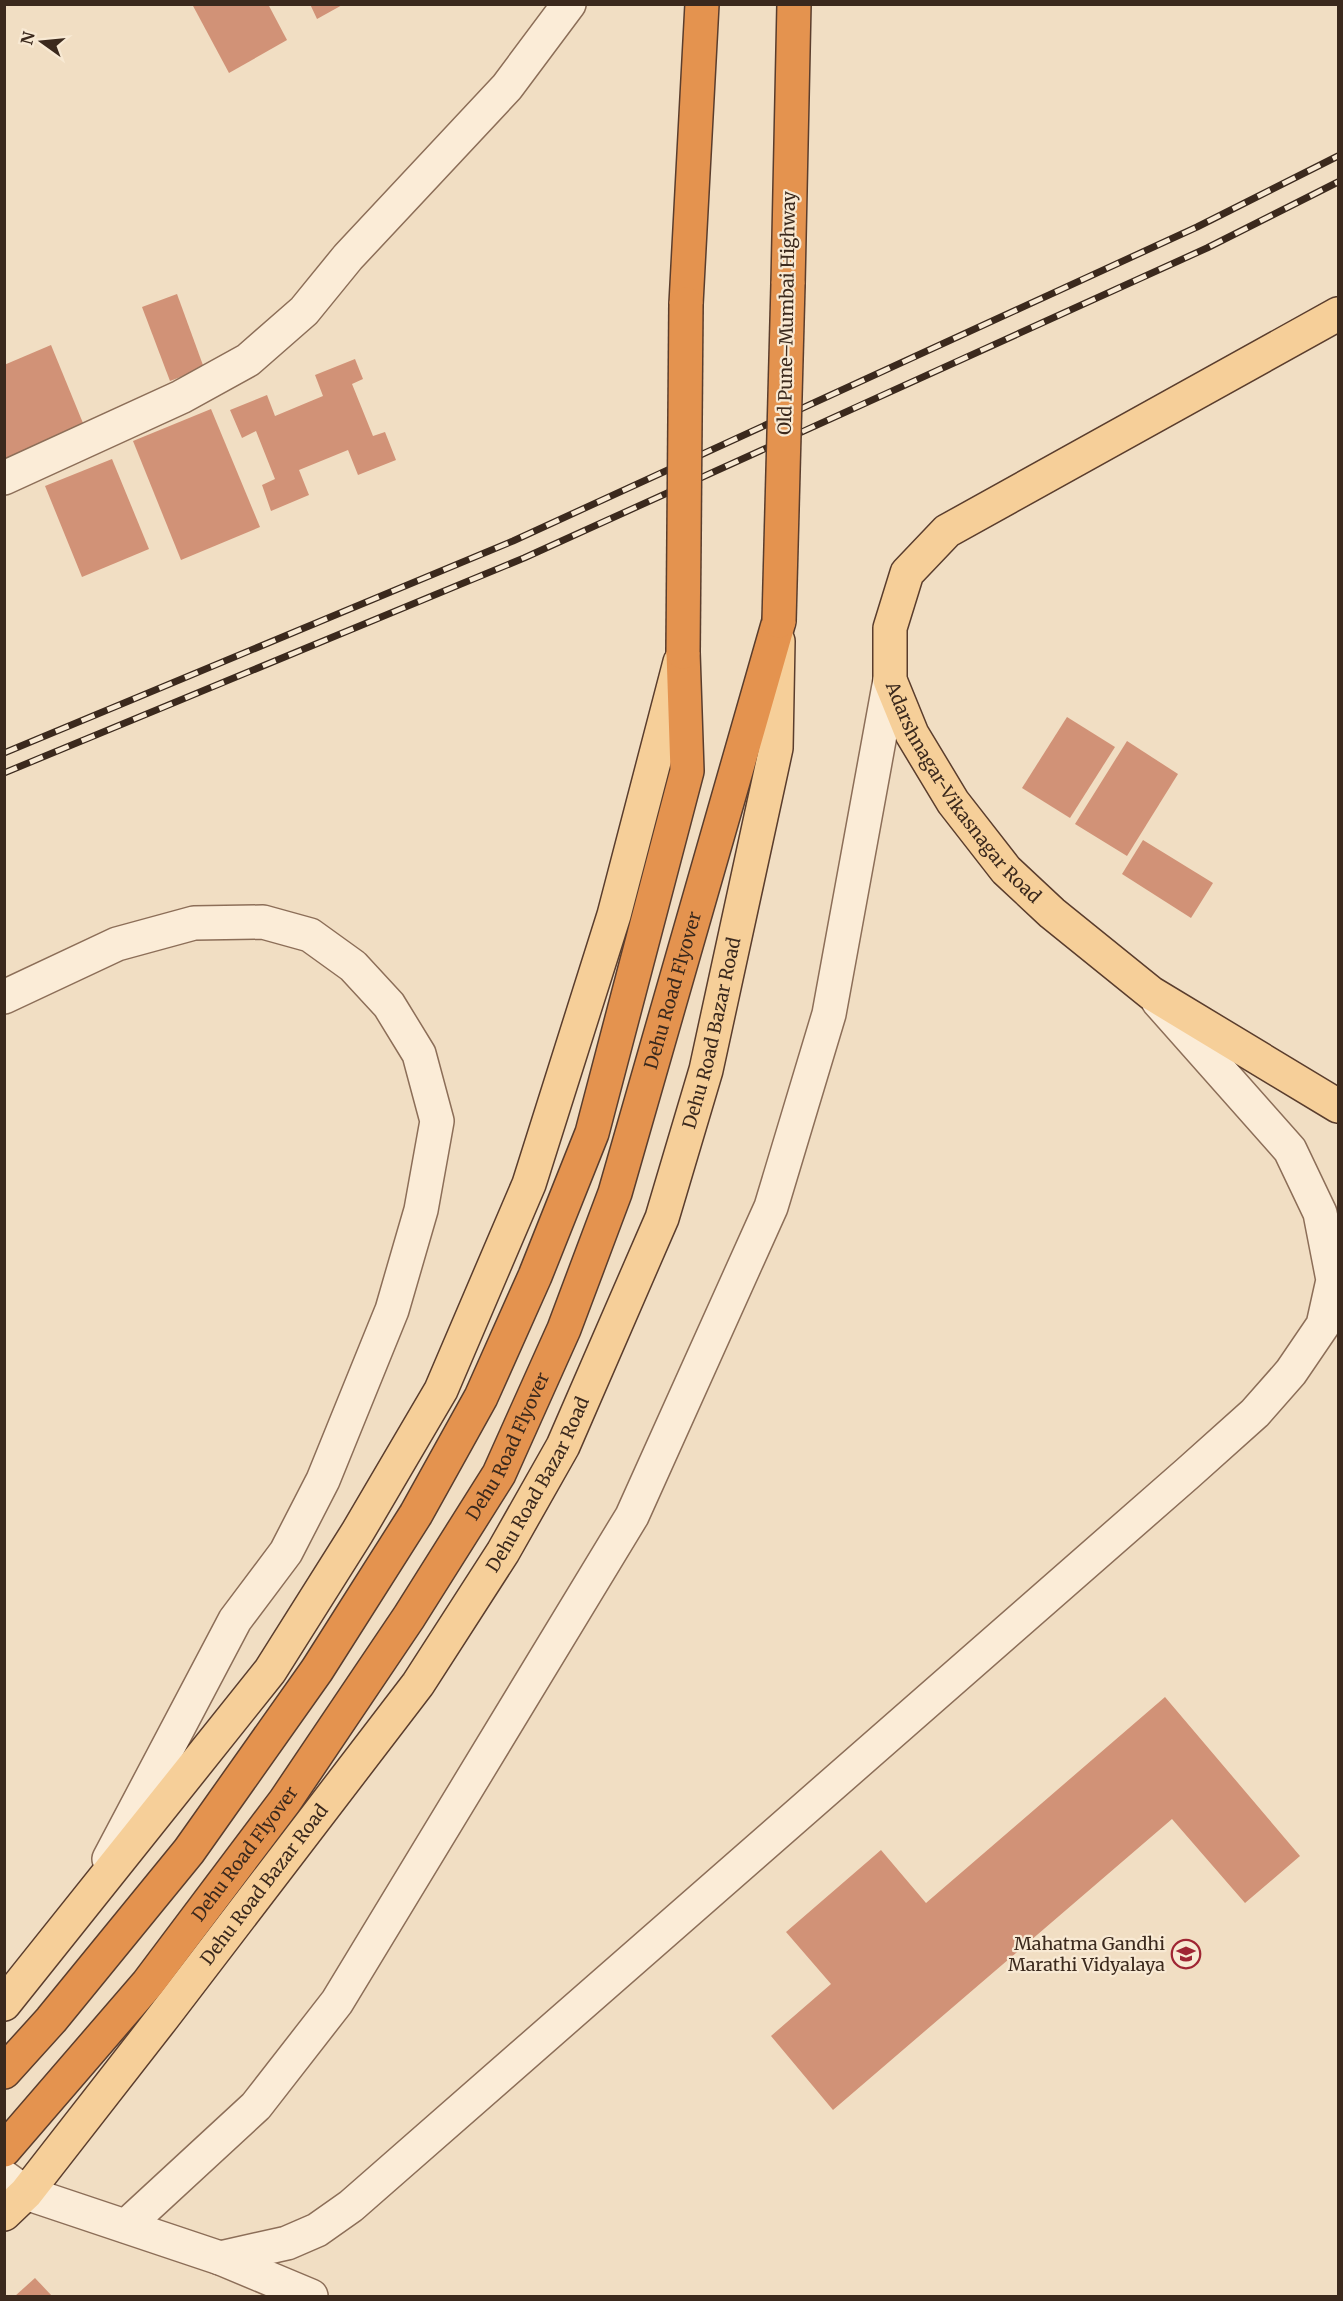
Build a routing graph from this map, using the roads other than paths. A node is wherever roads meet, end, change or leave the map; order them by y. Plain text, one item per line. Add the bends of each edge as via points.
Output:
1 (569, 4) edge
2 (702, 4) edge
3 (794, 4) edge
4 (1338, 314) edge
5 (4, 478) edge
6 (779, 621) junction
7 (683, 652) junction
8 (890, 680) junction
9 (1151, 993) junction
10 (4, 997) edge
11 (1338, 1106) edge
12 (1337, 1280) edge
13 (87, 1900) junction
14 (4, 2004) edge
15 (4, 2072) edge
16 (4, 2150) edge
17 (12, 2195) edge
18 (126, 2226) junction
19 (220, 2258) junction
20 (310, 2296) edge

1 - 5 street via 507,87 348,257 304,311 248,360 182,397
2 - 7 highway, bridge via 686,304
3 - 6 highway, Old Pune–Mumbai Highway, bridge
4 - 8 main road, Adarshnagar-Vikasnagar Road via 947,531 908,573 890,628
6 - 16 highway, Dehu Road Flyover via 615,1193 564,1329 499,1474 285,1801 148,1983
6 - 17 main road, Dehu Road Bazar Road via 776,748 706,1070 662,1218 563,1446 503,1552 418,1684 164,2016
7 - 13 main road via 614,915 529,1184 441,1390 270,1671
7 - 15 highway via 687,771 592,1134 482,1397 416,1514 310,1679 189,1851
8 - 9 main road, Adarshnagar-Vikasnagar Road via 918,743 953,802 1006,870 1052,913
8 - 18 street via 830,1014 771,1207 632,1516 337,2002 256,2106
9 - 11 main road, Adarshnagar-Vikasnagar Road
9 - 12 street via 1290,1150 1320,1213
10 - 13 street via 117,944 194,923 262,922 310,935 353,966 389,1005 419,1054 436,1121 421,1210 392,1310 322,1480 286,1552 235,1620
12 - 19 street via 1323,1325 1291,1372 1255,1413 746,1862 351,2206 317,2230 287,2243
13 - 14 main road
17 - 18 street
18 - 19 street
19 - 20 street

